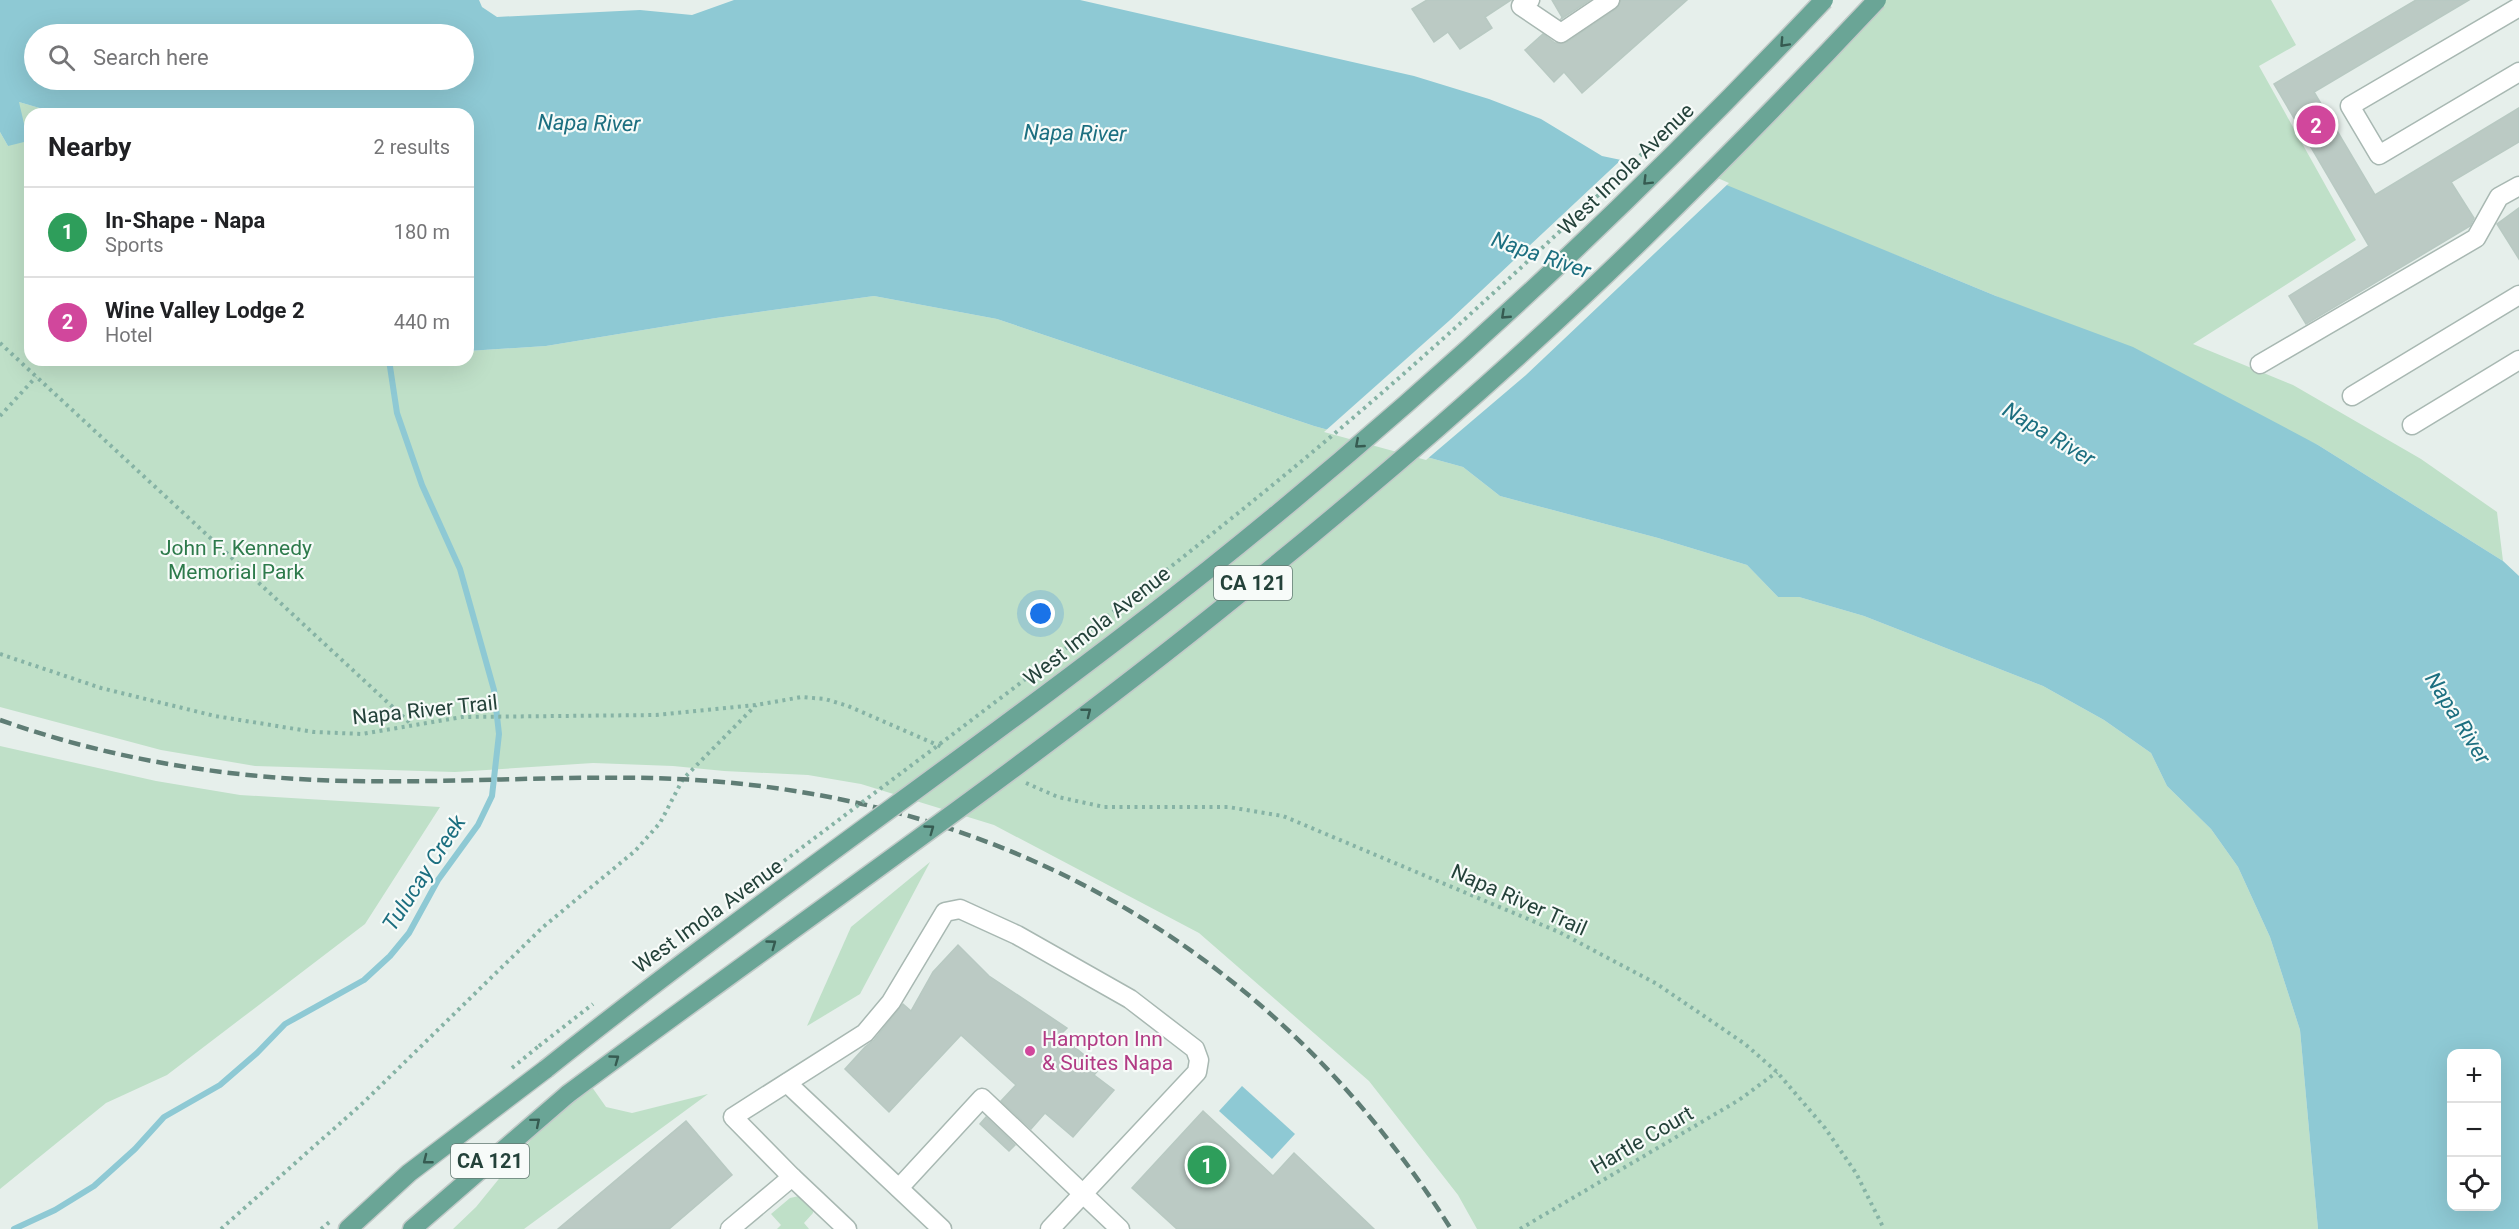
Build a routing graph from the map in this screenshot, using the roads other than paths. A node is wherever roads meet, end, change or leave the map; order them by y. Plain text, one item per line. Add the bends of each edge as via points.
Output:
1 (1530, 0) edge
2 (1610, 0) edge
3 (1824, 0) edge
4 (1877, 0) edge
5 (2519, 7) edge
6 (2519, 72) edge
7 (2519, 186) edge
8 (2519, 295) edge
9 (2519, 360) edge
10 (2260, 364) dead end
11 (2352, 396) dead end
12 (2412, 425) dead end
13 (788, 1083) junction
14 (792, 1178) junction
15 (899, 1188) junction
16 (1083, 1195) junction
17 (348, 1229) edge
18 (412, 1229) edge
19 (730, 1229) edge
20 (847, 1229) edge
21 (942, 1229) edge
22 (1050, 1229) edge
23 (1120, 1229) edge

1 - 2 lane via 1521,6 1561,33
3 -> 17 main road, West Imola Avenue / CA 121, bridge via 1614,213 1350,452 1210,568 1054,688 647,988 409,1173
18 -> 4 main road, CA 121, bridge via 568,1094 1077,720 1375,482 1641,242 1778,106
5 - 6 lane via 2350,106 2379,155
7 - 10 lane via 2499,197 2476,238
8 - 11 lane
9 - 12 lane
13 - 14 lane via 733,1117
13 - 15 lane
13 - 16 lane via 865,1033 891,1002 945,912 960,909 1017,935 1130,999 1195,1049 1199,1060 1197,1072
14 - 19 lane
14 - 20 lane
15 - 16 lane via 981,1098
15 - 21 lane
16 - 22 lane
16 - 23 lane

